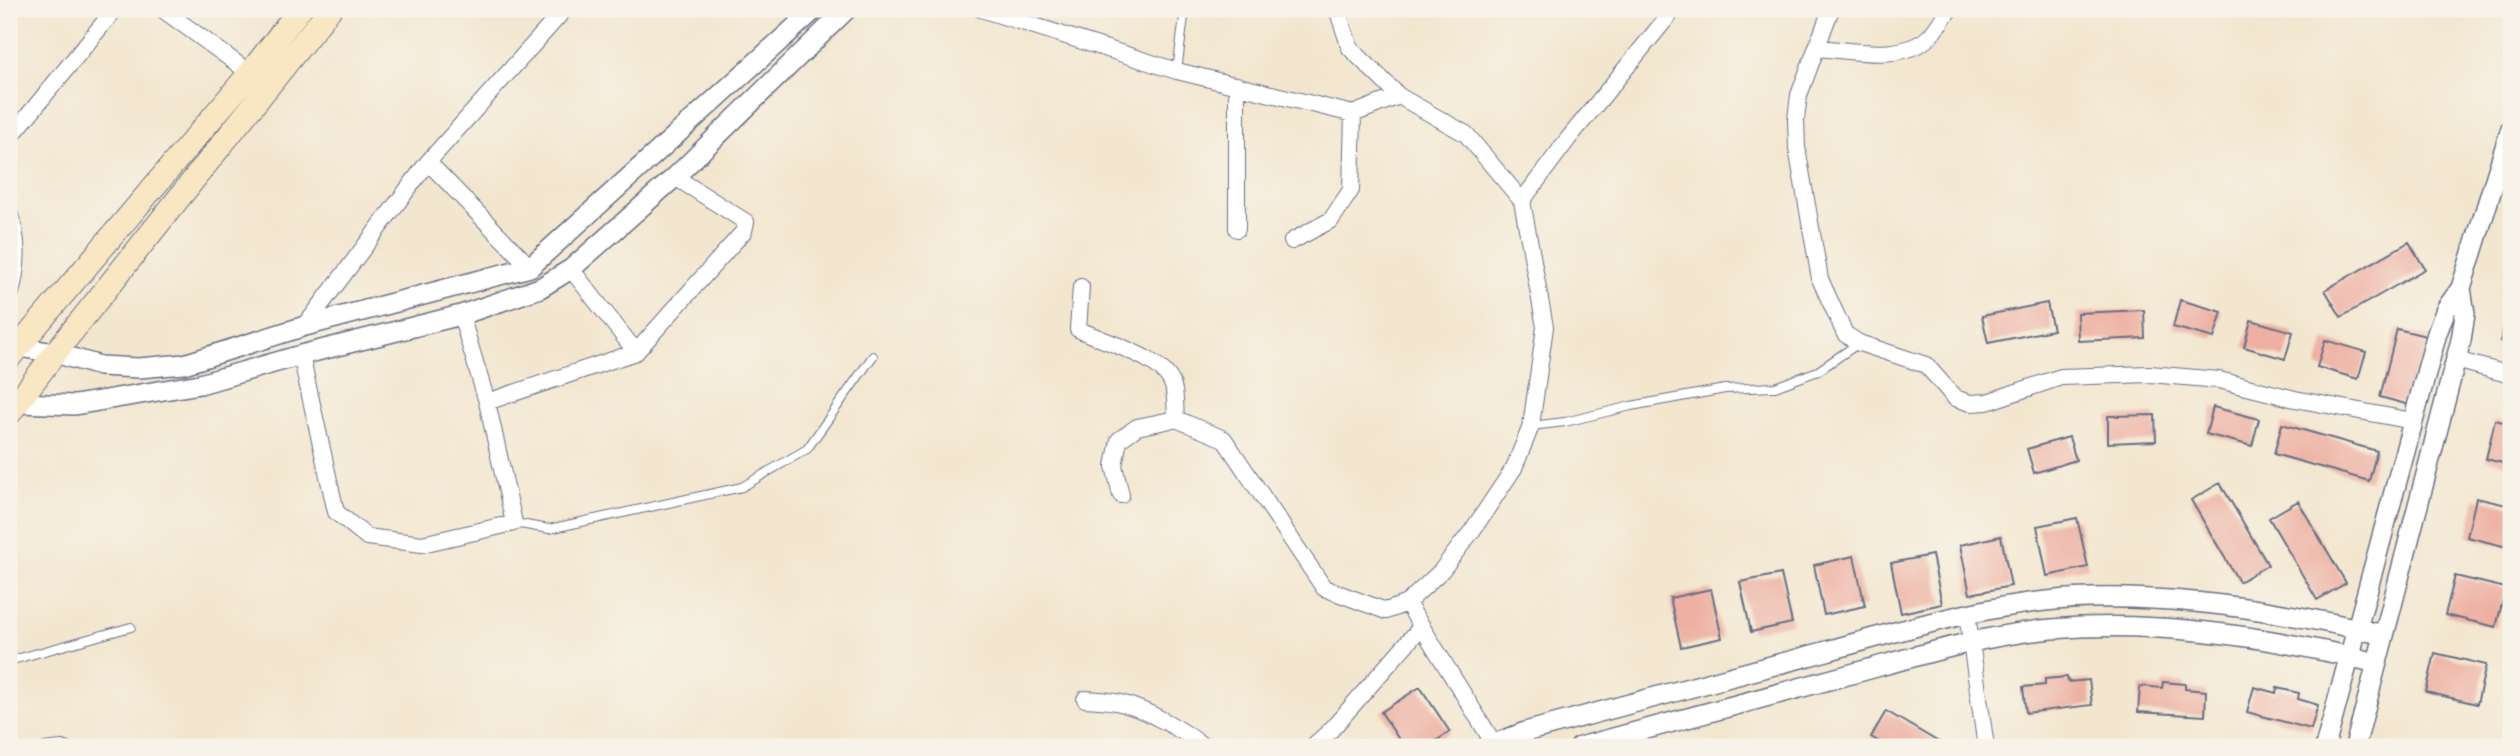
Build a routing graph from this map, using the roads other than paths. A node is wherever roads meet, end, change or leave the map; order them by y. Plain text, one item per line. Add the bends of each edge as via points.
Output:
1 (115, 9) edge
2 (162, 9) edge
3 (300, 9) edge
4 (330, 9) edge
5 (565, 9) edge
6 (815, 9) edge
7 (846, 9) edge
8 (981, 9) edge
9 (1185, 9) edge
10 (1337, 9) edge
11 (1674, 9) edge
12 (1831, 9) edge
13 (1950, 9) edge
14 (1817, 48) junction
15 (1177, 71) junction
16 (250, 73) junction
17 (1237, 85) junction
18 (1399, 96) junction
19 (1353, 114) junction
20 (2511, 128) edge
21 (9, 139) edge
22 (428, 162) junction
23 (674, 177) junction
24 (1522, 201) junction
25 (9, 213) edge
26 (1237, 229) dead end
27 (1292, 240) dead end
28 (530, 267) junction
29 (571, 269) junction
30 (1081, 287) dead end
31 (2461, 288) junction
32 (9, 299) edge
33 (461, 315) junction
34 (331, 319) junction
35 (305, 326) junction
36 (1858, 344) junction
37 (339, 347) junction
38 (12, 348) edge
39 (636, 352) junction
40 (55, 353) junction
41 (301, 355) junction
42 (873, 356) dead end
43 (2456, 360) junction
44 (2511, 375) edge
45 (487, 402) junction
46 (12, 405) edge
47 (1177, 419) junction
48 (2413, 421) junction
49 (1531, 426) junction
50 (1121, 495) dead end
51 (514, 523) junction
52 (1407, 603) junction
53 (1967, 614) junction
54 (1422, 626) junction
55 (131, 627) dead end
56 (2357, 628) junction
57 (2384, 635) junction
58 (1973, 642) junction
59 (2349, 656) junction
60 (9, 661) edge
61 (2377, 663) junction
62 (1085, 699) dead end
63 (1492, 746) edge
64 (45, 747) edge
65 (69, 747) edge
66 (1204, 747) edge
67 (1312, 747) edge
68 (1580, 747) edge
69 (1986, 747) edge
70 (2325, 747) edge
71 (2355, 747) edge

1 - 21 street
2 - 16 street
3 - 16 main road
4 - 40 main road
5 - 22 street
6 - 28 street
7 - 23 street
8 - 15 street
9 - 15 lane
10 - 18 street via 1350,48
11 - 24 street
12 - 14 street
13 - 14 street via 1930,36 1914,47 1884,52
14 - 36 street via 1799,95 1797,148 1820,279 1845,334
15 - 17 street
16 - 38 main road
17 - 19 street
17 - 26 street
18 - 19 street
18 - 24 street via 1466,134
19 - 27 street via 1351,190 1331,220
20 - 31 street
22 - 28 street
22 - 35 street
23 - 29 street
23 - 39 street via 746,222 744,231
24 - 49 street via 1545,327
25 - 32 street via 16,239 15,279
28 - 34 street
29 - 33 street via 540,288
29 - 39 street
30 - 47 street via 1078,329 1138,352 1160,369 1173,384
31 - 43 street via 2465,327
31 - 48 street via 2441,321
33 - 37 street
33 - 45 street
34 - 35 street
34 - 37 street
35 - 40 street via 184,365 100,366
36 - 48 street via 1926,365 1955,398 1970,403 1987,402 2061,377 2150,374 2219,380
36 - 49 lane via 1818,370 1776,387 1725,389
37 - 41 street
38 - 40 street
39 - 45 street
40 - 46 main road
41 - 46 street via 200,384 75,405
41 - 51 street via 336,512 367,537 422,544
42 - 51 lane via 807,449 742,487 549,528
43 - 44 street
43 - 57 street
45 - 51 street
47 - 50 street via 1137,427 1119,440 1114,466
47 - 52 street via 1224,439 1324,588 1386,611
48 - 56 street
49 - 52 street via 1514,468 1472,531 1441,571
52 - 54 street
53 - 56 street via 2047,601 2132,598
53 - 58 street
53 - 63 street via 1525,732
54 - 63 street
54 - 67 street
55 - 60 lane
56 - 57 street
56 - 59 street
57 - 61 street
58 - 59 street via 2050,629 2131,627
58 - 68 street
58 - 69 street
59 - 61 street
59 - 70 street
61 - 71 street
62 - 66 street via 1124,704
64 - 65 lane

